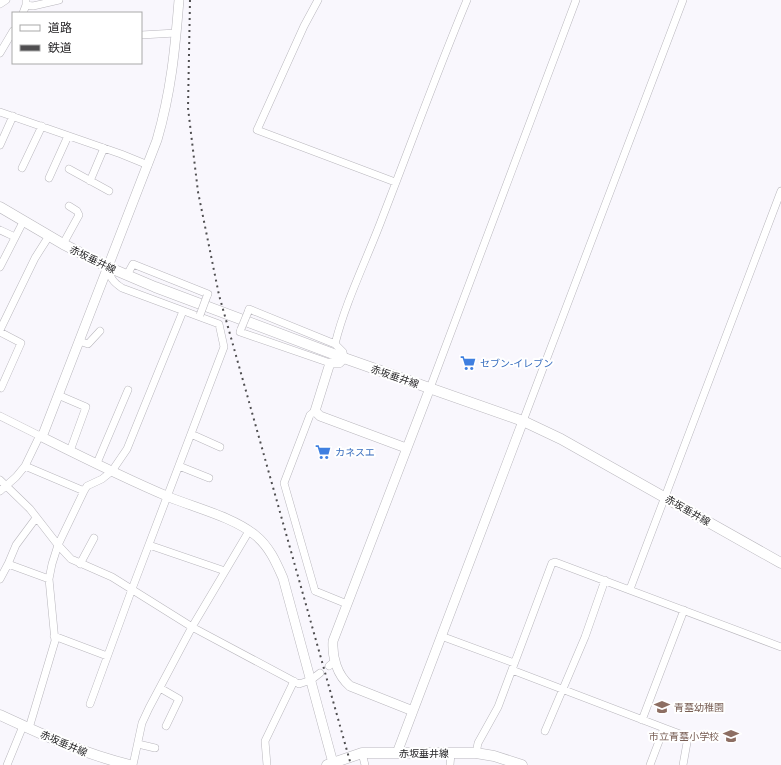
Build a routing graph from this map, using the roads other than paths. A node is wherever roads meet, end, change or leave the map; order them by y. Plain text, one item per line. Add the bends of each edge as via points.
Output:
1 (6, 0) edge
2 (60, 0) edge
3 (179, 0) edge
4 (318, 0) edge
5 (467, 0) edge
6 (576, 0) edge
7 (683, 0) edge
8 (26, 3) edge
9 (0, 4) edge
10 (12, 33) edge
11 (176, 33) junction
12 (142, 35) edge
13 (0, 53) edge
14 (0, 112) edge
15 (13, 116) junction
16 (42, 126) junction
17 (68, 136) junction
18 (0, 145) edge
19 (104, 148) junction
20 (148, 165) junction
21 (22, 168) dead end
22 (69, 169) dead end
23 (48, 178) dead end
24 (90, 180) junction
25 (395, 182) junction
26 (109, 191) dead end
27 (781, 191) edge
28 (69, 206) dead end
29 (0, 207) edge
30 (22, 222) junction
31 (0, 230) edge
32 (15, 236) junction
33 (49, 236) junction
34 (63, 244) junction
35 (0, 267) edge
36 (108, 267) junction
37 (127, 275) junction
38 (182, 311) junction
39 (200, 316) junction
40 (0, 331) edge
41 (100, 331) dead end
42 (79, 340) junction
43 (335, 344) junction
44 (344, 358) junction
45 (330, 363) junction
46 (0, 388) edge
47 (430, 388) junction
48 (128, 390) dead end
49 (58, 395) junction
50 (315, 411) junction
51 (0, 416) edge
52 (523, 421) junction
53 (191, 434) junction
54 (41, 436) junction
55 (220, 446) dead end
56 (406, 448) junction
57 (70, 451) junction
58 (97, 463) junction
59 (25, 466) junction
60 (179, 466) junction
61 (112, 471) junction
62 (209, 478) dead end
63 (2, 485) edge
64 (84, 491) junction
65 (167, 496) junction
66 (665, 497) junction
67 (36, 518) junction
68 (249, 531) junction
69 (94, 538) dead end
70 (58, 545) junction
71 (149, 545) junction
72 (781, 563) edge
73 (8, 564) junction
74 (80, 564) junction
75 (225, 571) junction
76 (0, 579) edge
77 (50, 579) junction
78 (605, 580) junction
79 (132, 589) junction
80 (630, 589) junction
81 (348, 604) junction
82 (684, 610) junction
83 (192, 627) junction
84 (54, 636) junction
85 (441, 636) junction
86 (781, 647) edge
87 (107, 656) junction
88 (513, 667) junction
89 (320, 673) dead end
90 (311, 680) junction
91 (294, 681) junction
92 (160, 688) junction
93 (564, 690) junction
94 (90, 704) dead end
95 (413, 711) junction
96 (0, 715) edge
97 (642, 720) junction
98 (166, 726) dead end
99 (26, 727) junction
100 (664, 728) junction
101 (545, 731) dead end
102 (138, 744) junction
103 (155, 748) dead end
104 (362, 753) junction
105 (397, 753) junction
106 (452, 753) junction
107 (476, 753) junction
108 (331, 764) edge
109 (7, 765) edge
110 (132, 765) edge
111 (267, 765) edge
112 (365, 765) edge
113 (450, 765) edge
114 (522, 765) edge
115 (650, 765) edge
116 (683, 765) edge

1 - 9 street
2 - 8 street via 33,6
3 - 11 street
4 - 25 street via 257,130
5 - 25 street
6 - 47 street
7 - 52 street
10 - 13 street
11 - 12 street
11 - 20 street via 172,78 165,113
14 - 15 street
15 - 16 street
15 - 18 street
16 - 17 street
16 - 21 street
17 - 19 street
17 - 23 street
19 - 20 street
19 - 24 street
20 - 36 street
22 - 24 street
24 - 26 street
25 - 43 street via 341,320
27 - 66 street
28 - 34 street via 79,215
29 - 30 main road, 赤坂垂井線
30 - 32 street
30 - 33 main road, 赤坂垂井線
31 - 32 street
32 - 35 street
33 - 34 main road, 赤坂垂井線
33 - 40 street via 35,258
34 - 36 main road, 赤坂垂井線
36 - 37 main road, 赤坂垂井線
36 - 38 street via 115,284
36 - 42 street
37 - 39 street, bridge via 133,264 208,294
37 - 44 main road, 赤坂垂井線
38 - 39 street
38 - 61 street via 137,429 127,450
39 - 53 street via 219,324 224,347
40 - 46 street via 21,343
41 - 42 street via 88,344
42 - 49 street
43 - 44 street via 343,352
43 - 45 street, bridge via 249,309 240,332
44 - 45 street via 339,363
44 - 47 main road, 赤坂垂井線
45 - 50 street
47 - 52 main road, 赤坂垂井線
47 - 56 street
48 - 58 street
49 - 54 street
49 - 57 street via 86,407
50 - 56 street via 320,416
50 - 81 street via 310,415 284,483 315,591
51 - 54 street
52 - 66 main road, 赤坂垂井線 via 562,439
52 - 85 street
53 - 55 street
53 - 60 street
54 - 57 street
54 - 59 street
56 - 81 street
57 - 58 street
58 - 61 street
59 - 63 street via 16,477
59 - 64 street
60 - 62 street
60 - 65 street
61 - 64 street via 87,486
61 - 65 street
63 - 67 street
64 - 70 street
65 - 68 street
65 - 71 street
66 - 72 main road, 赤坂垂井線
66 - 80 street
67 - 70 street
67 - 73 street via 16,545
68 - 75 street
68 - 90 street via 265,544 283,578
69 - 74 street
70 - 74 street via 71,559
70 - 77 street
71 - 75 street
71 - 79 street
73 - 76 street
73 - 77 street
74 - 79 street via 112,577
75 - 83 street
77 - 84 street
78 - 80 street
78 - 88 street via 552,563
78 - 93 street
79 - 83 street
79 - 87 street
80 - 82 street
81 - 95 street via 333,641 332,664 350,686
82 - 86 street
82 - 97 street
83 - 91 street
83 - 92 street
84 - 87 street
84 - 99 street via 51,657
85 - 88 street
85 - 95 street
87 - 94 street
88 - 93 street
88 - 107 street via 498,707 478,743
89 - 90 street
90 - 91 street via 299,684
90 - 108 street
91 - 111 street via 265,741
92 - 98 street via 179,699
92 - 102 street via 142,722
93 - 97 street
93 - 101 street
95 - 105 street
96 - 99 main road, 赤坂垂井線
97 - 100 street
99 - 109 street
99 - 110 main road, 赤坂垂井線 via 83,751
100 - 115 street
100 - 116 street via 688,737
102 - 103 street
102 - 110 street
104 - 105 main road, 赤坂垂井線
104 - 108 main road, 赤坂垂井線
104 - 112 street
105 - 106 main road, 赤坂垂井線
106 - 107 main road, 赤坂垂井線
106 - 113 street
107 - 114 main road, 赤坂垂井線

